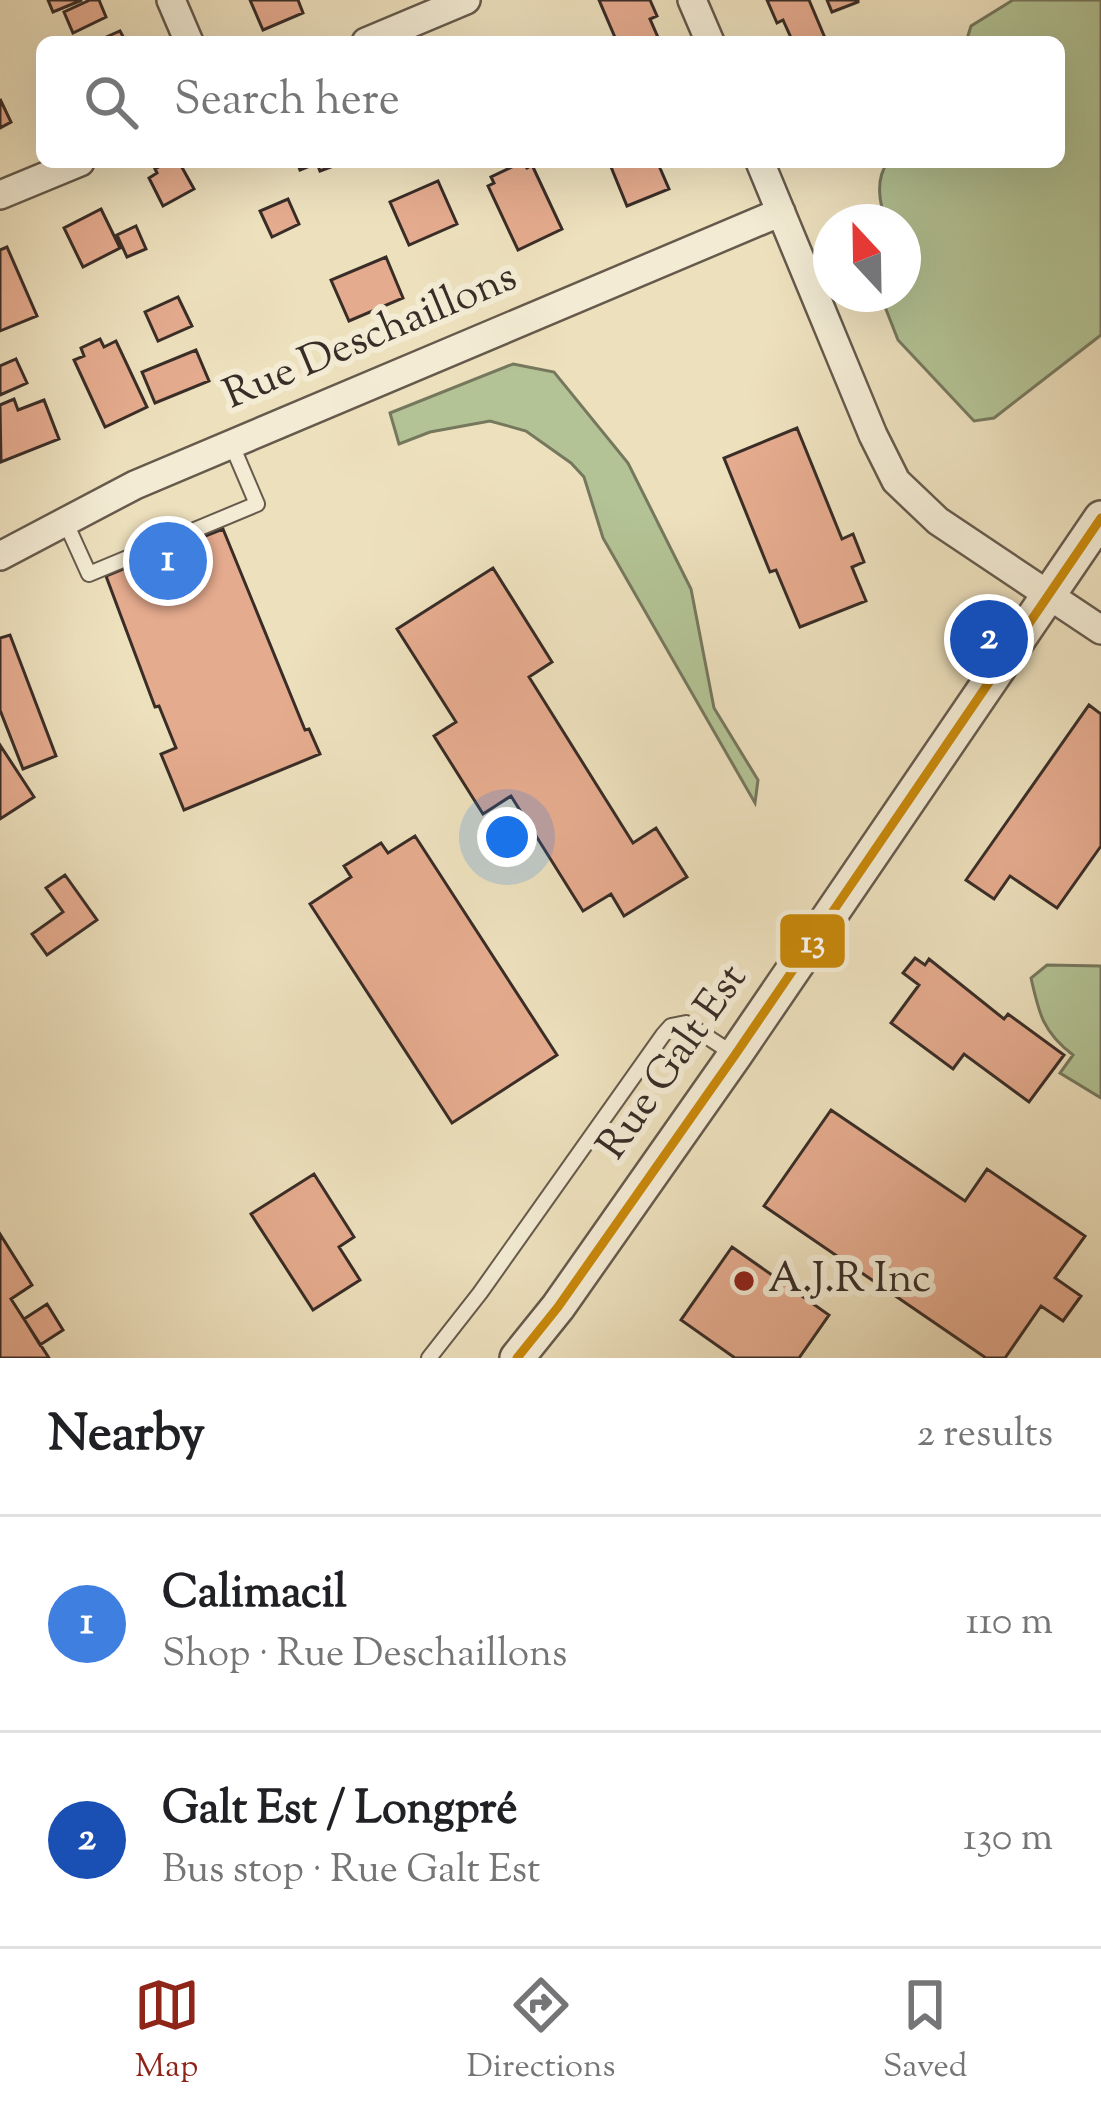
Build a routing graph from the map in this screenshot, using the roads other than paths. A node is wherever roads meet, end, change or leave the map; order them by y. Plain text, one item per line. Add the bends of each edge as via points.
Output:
1 (171, 0) edge
2 (466, 0) edge
3 (692, 0) edge
4 (186, 36) edge
5 (380, 36) edge
6 (707, 36) edge
7 (65, 168) edge
8 (763, 168) edge
9 (0, 195) edge
10 (781, 212) junction
11 (231, 443) junction
12 (1101, 518) edge
13 (65, 521) junction
14 (0, 556) edge
15 (1047, 595) junction
16 (1101, 630) edge
17 (736, 1055) junction
18 (428, 1358) edge
19 (517, 1358) edge

1 - 4 street
2 - 5 street
3 - 6 street
7 - 9 street
8 - 10 street
10 - 11 street, Rue Deschaillons
10 - 15 street via 896,481 938,521
11 - 13 street, Rue Deschaillons
11 - 13 lane via 256,503 89,574
12 - 15 street, Rue Galt Est
13 - 14 street, Rue Deschaillons
15 - 16 street
15 - 17 street, Rue Galt Est
17 - 18 lane via 686,1023 671,1027
17 - 19 street, Rue Galt Est

